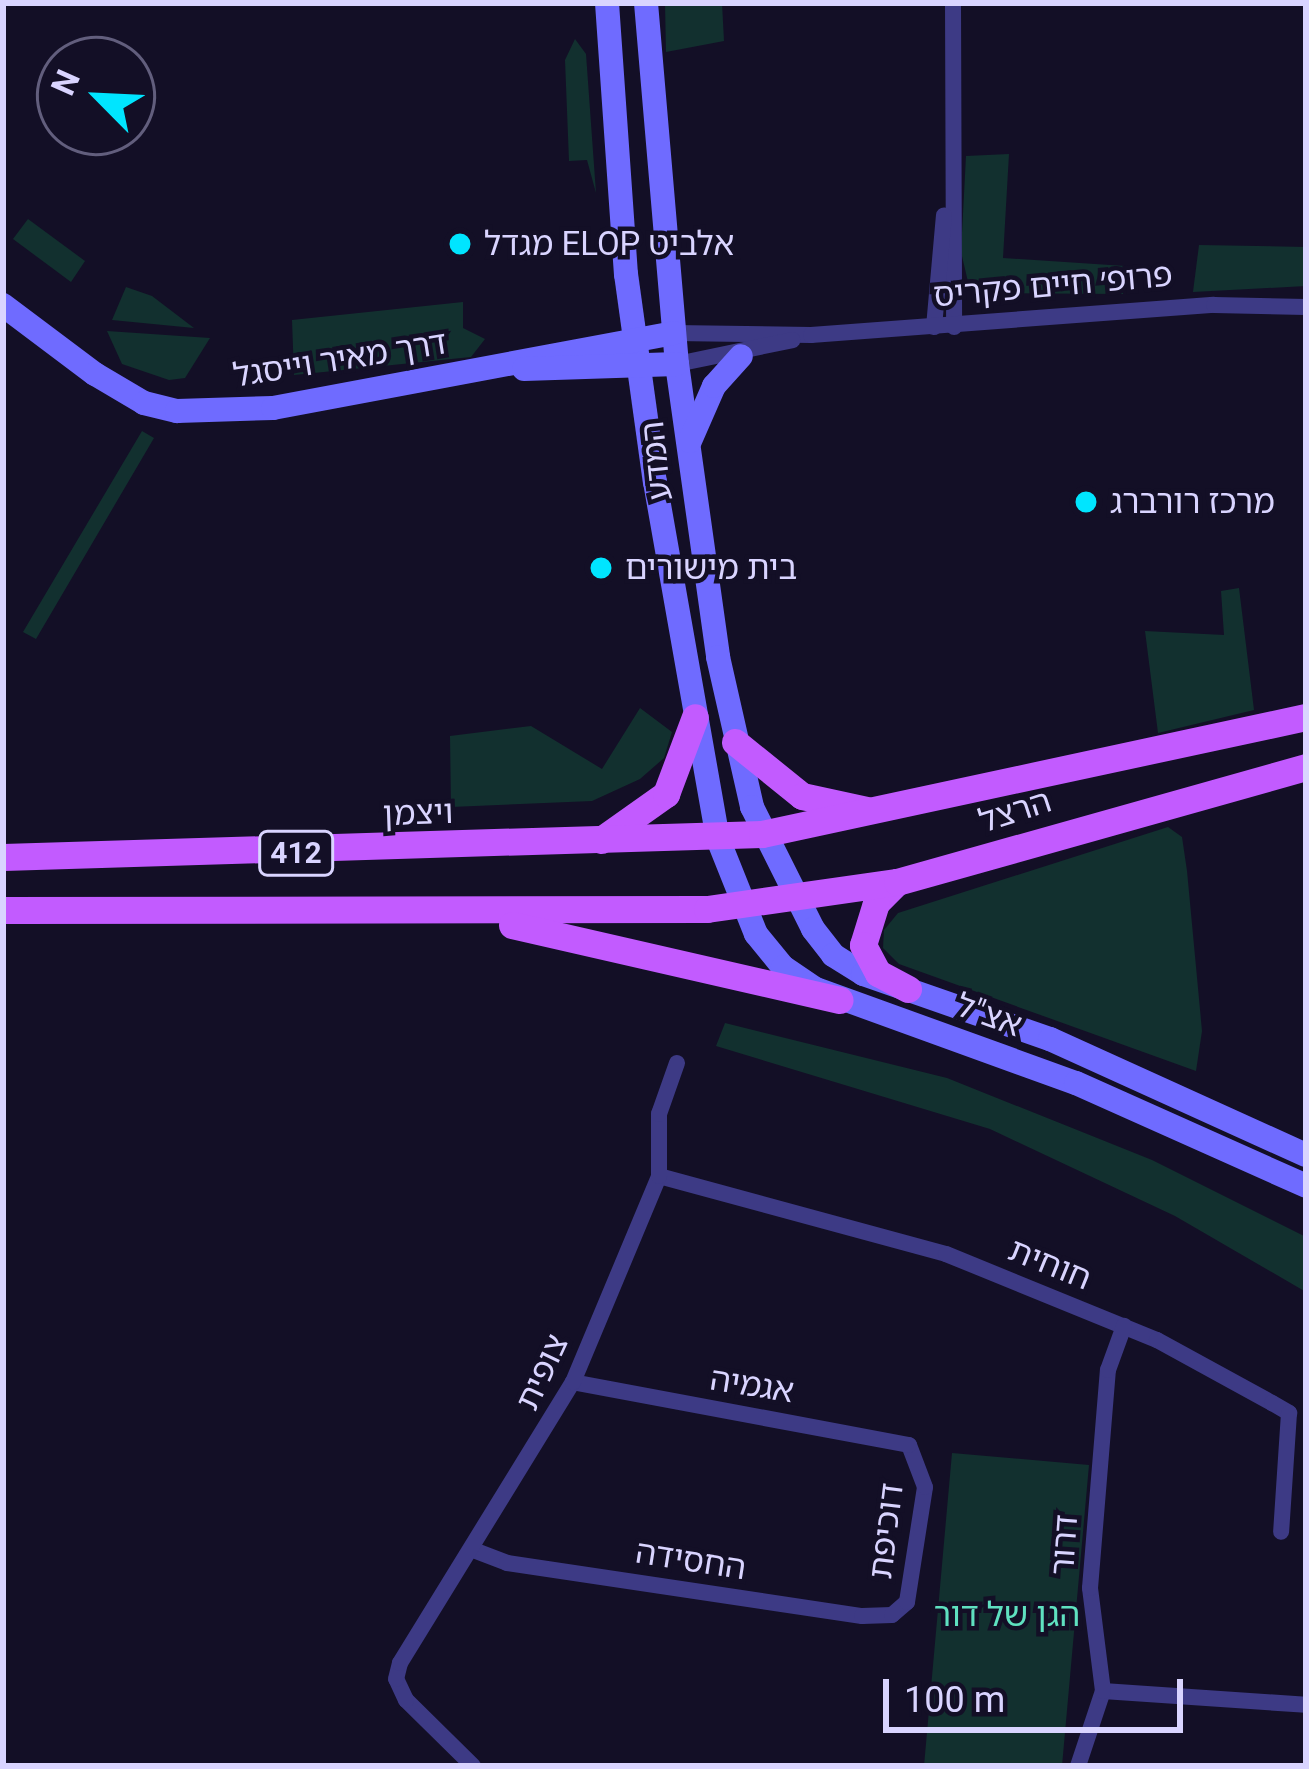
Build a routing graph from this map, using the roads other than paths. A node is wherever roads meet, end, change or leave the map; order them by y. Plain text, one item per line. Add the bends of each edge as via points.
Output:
1 (607, 3) edge
2 (646, 3) edge
3 (953, 3) edge
4 (950, 184) junction
5 (3, 305) edge
6 (1304, 307) edge
7 (954, 327) junction
8 (934, 328) junction
9 (674, 333) junction
10 (811, 335) junction
11 (634, 337) junction
12 (741, 356) junction
13 (513, 364) junction
14 (639, 364) junction
15 (677, 364) junction
16 (690, 474) junction
17 (695, 717) junction
18 (1306, 717) edge
19 (735, 742) junction
20 (1306, 767) edge
21 (882, 812) junction
22 (762, 834) junction
23 (718, 839) junction
24 (590, 844) junction
25 (3, 857) edge
26 (897, 882) junction
27 (795, 897) junction
28 (742, 905) junction
29 (3, 910) edge
30 (432, 910) junction
31 (908, 989) junction
32 (840, 1000) junction
33 (677, 1063) dead end
34 (1306, 1155) edge
35 (659, 1176) junction
36 (1306, 1186) edge
37 (1124, 1326) junction
38 (573, 1382) junction
39 (918, 1455) joint
40 (1281, 1532) dead end
41 (476, 1551) junction
42 (899, 1611) joint
43 (1102, 1690) junction
44 (1306, 1705) edge
45 (473, 1766) edge
46 (1078, 1766) edge

1 - 11 main road, המדע
2 - 9 main road, המדע
3 - 4 street
4 - 7 street
4 - 8 street via 932,288
5 - 13 main road, דרך מאיר וייסגל via 94,374 144,403 177,411 273,408
6 - 7 street, פרופ׳ חיים פקריס via 1214,305
7 - 8 street, פרופ׳ חיים פקריס
8 - 10 street, פרופ׳ חיים פקריס
9 - 10 street, פרופ׳ חיים פקריס
9 - 11 main road, דרך מאיר וייסגל
9 - 15 main road, המדע
10 - 12 street, פרופ׳ חיים פקריס
11 - 13 main road, דרך מאיר וייסגל
11 - 14 main road, המדע
12 - 15 street, פרופ׳ חיים פקריס
12 - 16 main road via 697,419
13 - 14 main road, דרך מאיר וייסגל via 562,371
14 - 15 main road, פרופ׳ חיים פקריס
14 - 17 main road, המדע
15 - 16 main road, המדע
16 - 19 main road, המדע
17 - 23 main road, המדע
17 - 24 main road via 666,794 636,822
18 - 21 main road, הרצל / 412
19 - 21 main road via 802,796
19 - 22 main road, המדע
20 - 26 main road, הרצל / 412
21 - 22 main road, הרצל / 412
22 - 23 main road, ויצמן / 412
22 - 27 main road, המדע
23 - 24 main road, ויצמן / 412
23 - 28 main road, אצ"ל
24 - 25 main road, ויצמן / 412
26 - 27 main road, הרצל / 412
26 - 31 main road via 876,903 863,945 878,973
27 - 28 main road, הרצל / 412
27 - 31 main road, אצ"ל via 833,955
28 - 30 main road, 412 via 621,914
28 - 32 main road, אצ"ל via 783,967
29 - 30 main road, 412
30 - 32 main road
31 - 34 main road, אצ"ל via 1154,1082
32 - 36 main road, אצ"ל via 1055,1075
33 - 35 street, צופית via 659,1114
35 - 37 street, חוחית via 911,1243
35 - 38 street, צופית
37 - 40 street, חוחית via 1289,1413
37 - 43 street, דרור via 1108,1370 1090,1588
38 - 39 street, אגמיה via 895,1438
38 - 41 street, צופית
39 - 42 street, דוכיפת via 925,1487 918,1554
41 - 42 street, החסידה via 507,1563 862,1616
41 - 45 street, צופית via 407,1646 396,1678 406,1700
43 - 44 street
43 - 46 street, דרור

